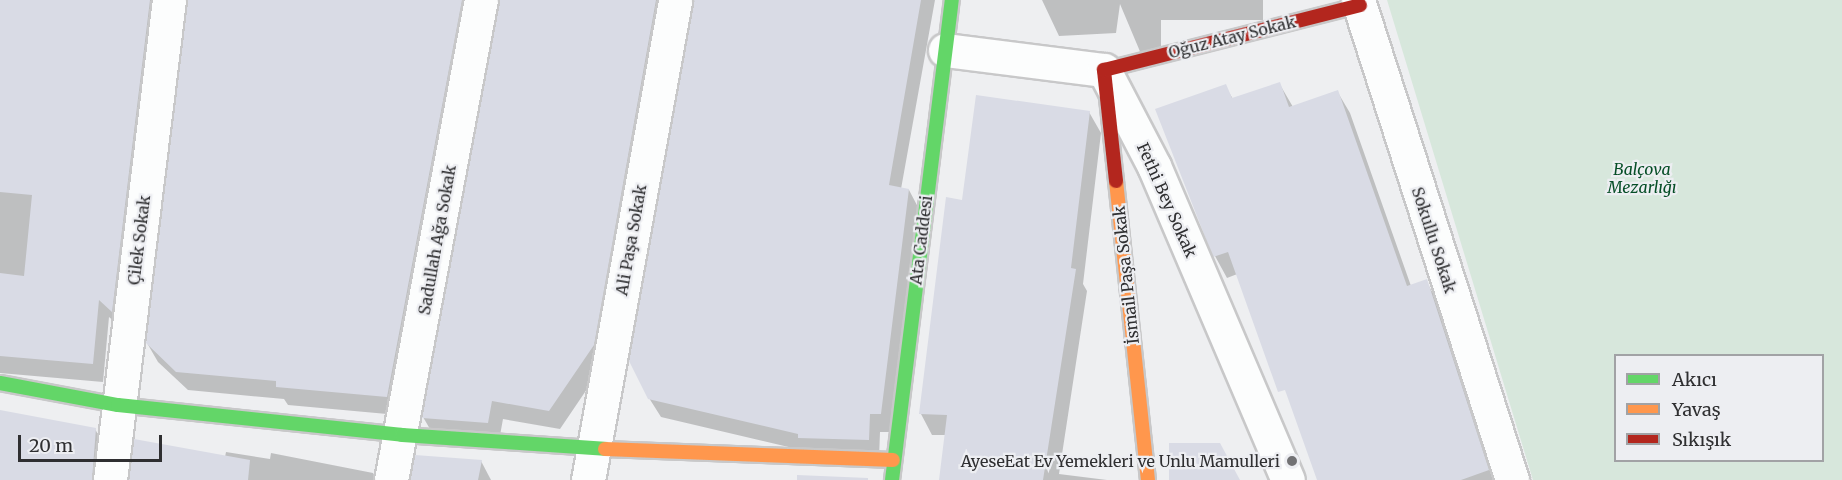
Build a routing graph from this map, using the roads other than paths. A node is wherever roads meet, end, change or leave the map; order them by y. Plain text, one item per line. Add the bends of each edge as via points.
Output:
1 (169, 0) edge
2 (481, 0) edge
3 (675, 0) edge
4 (952, 0) edge
5 (1359, 2) edge
6 (945, 50) junction
7 (1104, 70) junction
8 (0, 383) edge
9 (118, 405) junction
10 (402, 435) junction
11 (893, 460) junction
12 (591, 465) edge
13 (110, 480) edge
14 (391, 480) edge
15 (892, 480) edge
16 (1148, 480) edge
17 (1288, 480) edge
18 (1512, 480) edge

1 - 9 street, Çilek Sokak
2 - 10 street, Sadullah Ağa Sokak
3 - 12 street, Ali Paşa Sokak
4 - 6 street, Ata Caddesi
5 - 7 street, Oğuz Atay Sokak
5 - 18 street, Sokullu Sokak
6 - 7 street
6 - 11 street, Ata Caddesi
7 - 16 street, İsmail Paşa Sokak
7 - 17 street, Fethi Bey Sokak via 1154,166
8 - 9 street
9 - 10 street
9 - 13 street, Çilek Sokak
10 - 12 street
10 - 14 street, Sadullah Ağa Sokak
11 - 12 street
11 - 15 street, Ata Caddesi

